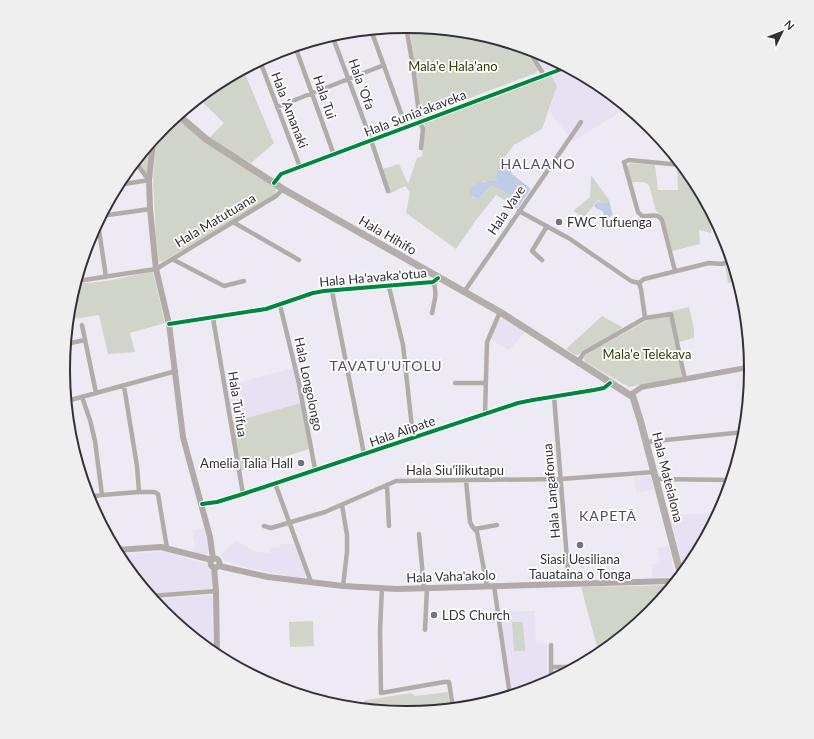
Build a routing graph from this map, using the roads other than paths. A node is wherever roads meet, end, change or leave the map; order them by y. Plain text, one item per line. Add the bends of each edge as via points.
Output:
1 (407, 33) edge
2 (373, 35) edge
3 (334, 41) edge
4 (297, 52) edge
5 (534, 58) edge
6 (384, 65) junction
7 (262, 66) edge
8 (559, 70) edge
9 (544, 75) junction
10 (349, 80) junction
11 (312, 92) junction
12 (277, 107) junction
13 (183, 119) edge
14 (420, 122) junction
15 (581, 122) dead end
16 (406, 127) junction
17 (371, 140) junction
18 (421, 148) dead end
19 (152, 150) edge
20 (334, 155) junction
21 (673, 164) edge
22 (139, 167) edge
23 (300, 167) junction
24 (149, 180) junction
25 (274, 183) junction
26 (127, 184) edge
27 (283, 189) junction
28 (388, 191) dead end
29 (150, 209) junction
30 (519, 210) junction
31 (108, 215) edge
32 (233, 222) junction
33 (547, 226) junction
34 (100, 233) edge
35 (172, 259) junction
36 (299, 260) dead end
37 (542, 260) dead end
38 (727, 263) edge
39 (156, 269) junction
40 (675, 271) junction
41 (106, 277) junction
42 (83, 280) edge
43 (436, 280) junction
44 (244, 281) dead end
45 (639, 283) junction
46 (388, 287) junction
47 (332, 290) junction
48 (464, 292) junction
49 (280, 305) junction
50 (500, 312) junction
51 (432, 313) dead end
52 (213, 318) junction
53 (645, 318) junction
54 (169, 324) junction
55 (82, 325) dead end
56 (85, 340) junction
57 (71, 343) edge
58 (578, 362) junction
59 (744, 368) edge
60 (176, 371) junction
61 (685, 380) junction
62 (455, 383) dead end
63 (486, 383) junction
64 (610, 383) junction
65 (124, 386) junction
66 (96, 393) junction
67 (630, 395) junction
68 (554, 396) junction
69 (82, 397) junction
70 (72, 400) edge
71 (485, 414) junction
72 (737, 433) edge
73 (413, 437) junction
74 (646, 442) junction
75 (364, 454) junction
76 (315, 469) junction
77 (655, 476) junction
78 (561, 479) junction
79 (466, 480) junction
80 (725, 480) edge
81 (275, 483) junction
82 (387, 485) junction
83 (139, 492) junction
84 (243, 494) junction
85 (102, 495) junction
86 (95, 496) edge
87 (202, 504) junction
88 (342, 505) junction
89 (289, 523) junction
90 (497, 525) dead end
91 (264, 526) dead end
92 (389, 526) dead end
93 (475, 529) junction
94 (419, 534) dead end
95 (167, 548) junction
96 (123, 549) edge
97 (212, 549) junction
98 (200, 558) junction
99 (215, 563) junction
100 (679, 567) edge
101 (231, 569) junction
102 (216, 578) junction
103 (669, 580) edge
104 (311, 582) junction
105 (569, 584) junction
106 (343, 586) junction
107 (491, 586) junction
108 (382, 588) junction
109 (425, 588) junction
110 (216, 591) junction
111 (158, 595) edge
112 (425, 630) dead end
113 (551, 645) dead end
114 (217, 647) edge
115 (551, 667) junction
116 (564, 667) edge
117 (551, 673) edge
118 (509, 690) edge
119 (452, 703) edge

1 - 14 street
2 - 6 street
3 - 10 street, Hala 'Ofa
4 - 11 street, Hala Tui
5 - 9 street
6 - 10 street
6 - 16 street
7 - 12 street, Hala 'Amanaki
8 - 9 street, Hala Sunia'akaveka
9 - 14 street, Hala Sunia'akaveka
10 - 11 street
10 - 17 street, Hala 'Ofa
11 - 12 street
11 - 20 street, Hala Tui
12 - 23 street, Hala 'Amanaki
13 - 25 main road, Hala Hihifo via 206,139
14 - 16 street, Hala Sunia'akaveka
14 - 18 street via 423,129
15 - 30 street, Hala Vave
16 - 17 street, Hala Sunia'akaveka
17 - 20 street, Hala Sunia'akaveka
17 - 28 street, Hala 'Ofa
19 - 24 main road
20 - 23 street, Hala Sunia'akaveka
21 - 40 street via 624,161 638,212 642,216 653,215 660,218
22 - 24 street
23 - 25 street, Hala Sunia'akaveka via 281,174
24 - 26 street
24 - 29 main road
25 - 27 main road, Hala Hihifo
27 - 32 street, Hala Matutuana
27 - 43 main road, Hala Hihifo
29 - 31 street
29 - 39 main road
30 - 33 street
30 - 48 street, Hala Vave
32 - 35 street, Hala Matutuana
32 - 36 street
33 - 37 street via 532,251
33 - 45 street
34 - 41 street
35 - 39 street, Hala Matutuana
35 - 44 street via 224,286
38 - 40 street via 709,263
39 - 41 street
39 - 54 main road
40 - 45 street via 644,279
41 - 42 street
43 - 46 street, Hala Ha'avaka'otua
43 - 48 main road, Hala Hihifo
43 - 51 street
45 - 53 street
46 - 47 street, Hala Ha'avaka'otua
46 - 73 street via 403,345
47 - 49 street, Hala Ha'avaka'otua via 313,293
47 - 75 street
48 - 50 main road, Hala Hihifo
49 - 52 street, Hala Ha'avaka'otua
49 - 76 street, Hala Longolongo via 299,384
50 - 58 main road, Hala Hihifo
50 - 63 street via 486,342
52 - 54 street, Hala Ha'avaka'otua
52 - 84 street, Hala Tu'ifua
53 - 58 street via 584,353
53 - 61 street via 670,314
54 - 60 main road
55 - 56 street
56 - 57 street
56 - 66 street
58 - 64 main road, Hala Hihifo
59 - 61 street
60 - 65 street
60 - 87 main road via 183,437
61 - 67 street via 642,387
62 - 63 street
63 - 71 street
64 - 67 main road, Hala Hihifo
64 - 68 street, Hala Alipate via 604,388
65 - 66 street
65 - 83 street
66 - 69 street
67 - 74 main road, Hala Mateialona via 636,402
68 - 71 street, Hala Alipate
68 - 78 street, Hala Langafonua
69 - 70 street
69 - 85 street via 95,441
71 - 73 street, Hala Alipate
72 - 74 street
73 - 75 street, Hala Alipate
74 - 77 main road, Hala Mateialona
75 - 76 street, Hala Alipate
76 - 81 street, Hala Alipate
77 - 78 street, Hala Siu'ilikutapu
77 - 80 street, Hala Siu'ilikutapu
77 - 100 main road, Hala Mateialona
78 - 79 street, Hala Siu'ilikutapu
78 - 105 street, Hala Langafonua
79 - 82 street, Hala Siu'ilikutapu via 400,481
79 - 93 street via 470,522
81 - 84 street, Hala Alipate
81 - 89 street
82 - 88 street, Hala Siu'ilikutapu
82 - 92 street
83 - 85 street
83 - 95 street via 158,494
84 - 87 street, Hala Alipate
85 - 86 street
87 - 97 main road
88 - 89 street, Hala Siu'ilikutapu
88 - 106 street via 347,535
89 - 91 street, Hala Siu'ilikutapu via 271,528
89 - 104 street
90 - 93 street
93 - 107 street
94 - 109 street
95 - 96 main road, Hala Vaha'akolo
95 - 98 main road, Hala Vaha'akolo
97 - 98 main road
97 - 99 main road
98 - 99 main road, Hala Vaha'akolo
99 - 101 main road, Hala Vaha'akolo
99 - 102 main road
101 - 102 main road via 222,570
101 - 104 main road, Hala Vaha'akolo
102 - 110 main road
103 - 105 main road, Hala Vaha'akolo
104 - 106 main road, Hala Vaha'akolo
105 - 107 main road, Hala Vaha'akolo
106 - 108 main road, Hala Vaha'akolo
107 - 109 main road, Hala Vaha'akolo
107 - 118 street
108 - 109 main road, Hala Vaha'akolo
108 - 119 street via 381,693 449,682
109 - 112 street
110 - 111 street
110 - 114 main road
113 - 115 street
115 - 116 street
115 - 117 street

